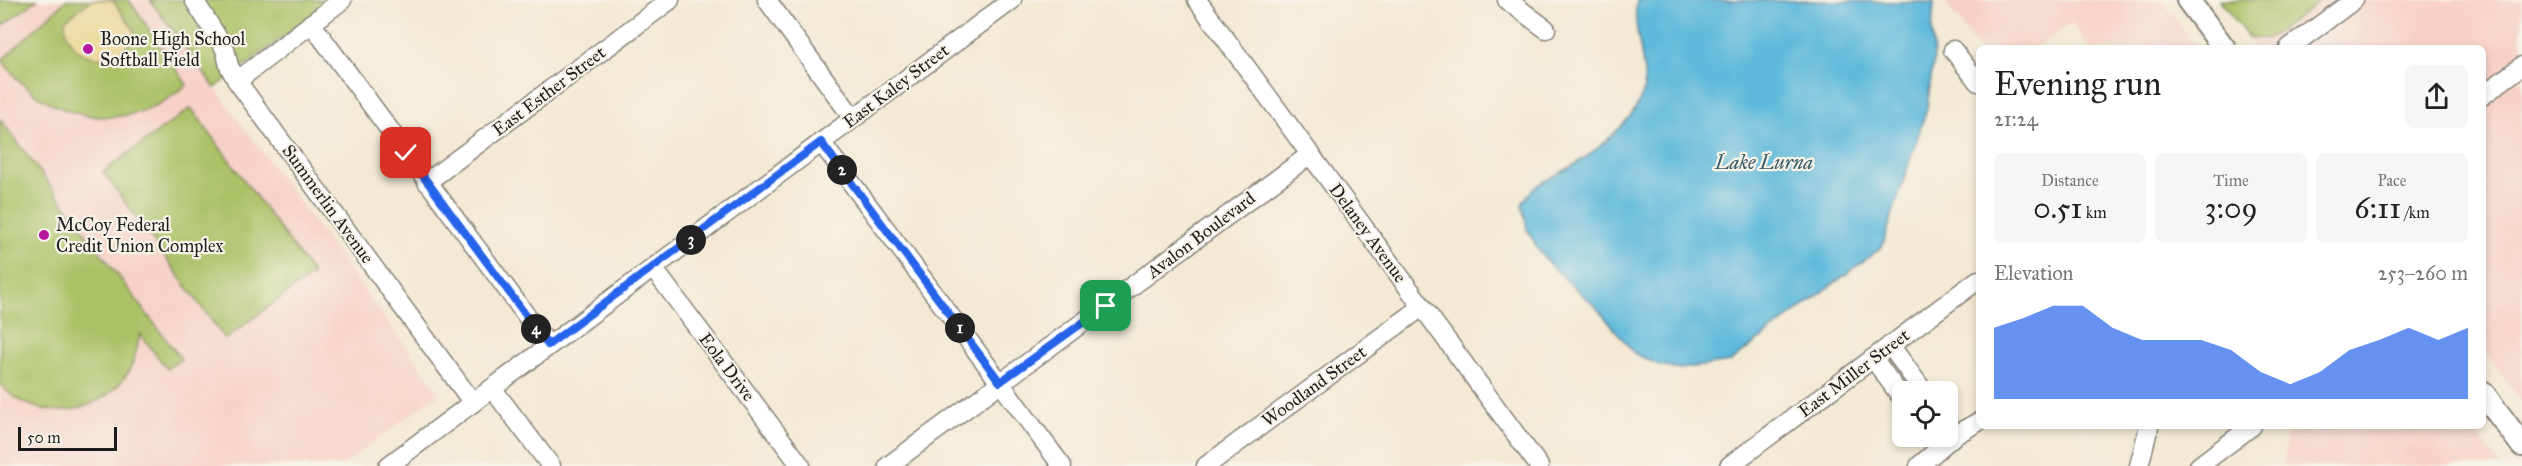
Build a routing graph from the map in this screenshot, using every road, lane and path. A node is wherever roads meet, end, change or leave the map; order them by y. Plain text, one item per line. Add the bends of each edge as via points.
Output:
1 (194, 0) edge
2 (342, 0) edge
3 (670, 0) edge
4 (767, 0) edge
5 (1012, 0) edge
6 (1197, 0) edge
7 (1508, 0) edge
8 (2188, 0) edge
9 (2354, 0) edge
10 (311, 23) junction
11 (1546, 29) dead end
12 (2222, 45) edge
13 (2293, 45) edge
14 (1953, 50) dead end
15 (2522, 66) edge
16 (1976, 79) edge
17 (237, 81) junction
18 (2486, 93) edge
19 (853, 118) junction
20 (821, 142) junction
21 (1311, 154) junction
22 (427, 182) junction
23 (653, 268) junction
24 (1976, 281) edge
25 (1422, 307) junction
26 (548, 345) junction
27 (1890, 345) junction
28 (1873, 358) junction
29 (1916, 381) edge
30 (1000, 382) junction
31 (1892, 384) edge
32 (492, 388) junction
33 (2486, 397) edge
34 (473, 402) junction
35 (1976, 423) edge
36 (1958, 427) edge
37 (2149, 429) edge
38 (2248, 429) edge
39 (2522, 445) edge
40 (1931, 447) edge
41 (387, 466) edge
42 (551, 466) edge
43 (801, 466) edge
44 (888, 466) edge
45 (1062, 466) edge
46 (1206, 466) edge
47 (1539, 466) edge
48 (1729, 466) edge
49 (1918, 466) edge
50 (2139, 466) edge
51 (2199, 466) edge

1 - 17 street, Summerlin Avenue via 225,49
2 - 10 street
3 - 22 street, East Esther Street
4 - 19 street
5 - 19 street, East Kaley Street
6 - 21 street, Delaney Avenue
7 - 11 street
8 - 12 main road
9 - 13 street
10 - 17 street
10 - 22 street
14 - 16 street
15 - 18 street
17 - 34 street, Summerlin Avenue
19 - 20 street, East Kaley Street
20 - 23 street, East Kaley Street
20 - 30 street
21 - 25 street, Delaney Avenue
21 - 30 street, Avalon Boulevard
22 - 26 street
23 - 26 street, East Kaley Street
23 - 43 street, Eola Drive
24 - 27 street, East Miller Street
25 - 46 street, Woodland Street
25 - 47 street, Delaney Avenue
26 - 32 street, East Kaley Street
27 - 28 street, East Miller Street
27 - 29 street
28 - 31 street
28 - 48 street, East Miller Street
30 - 44 street, Avalon Boulevard
30 - 45 street
32 - 34 street, East Kaley Street
32 - 42 street
33 - 39 main road
34 - 41 street
35 - 36 street
37 - 50 street
38 - 51 street
40 - 49 street

